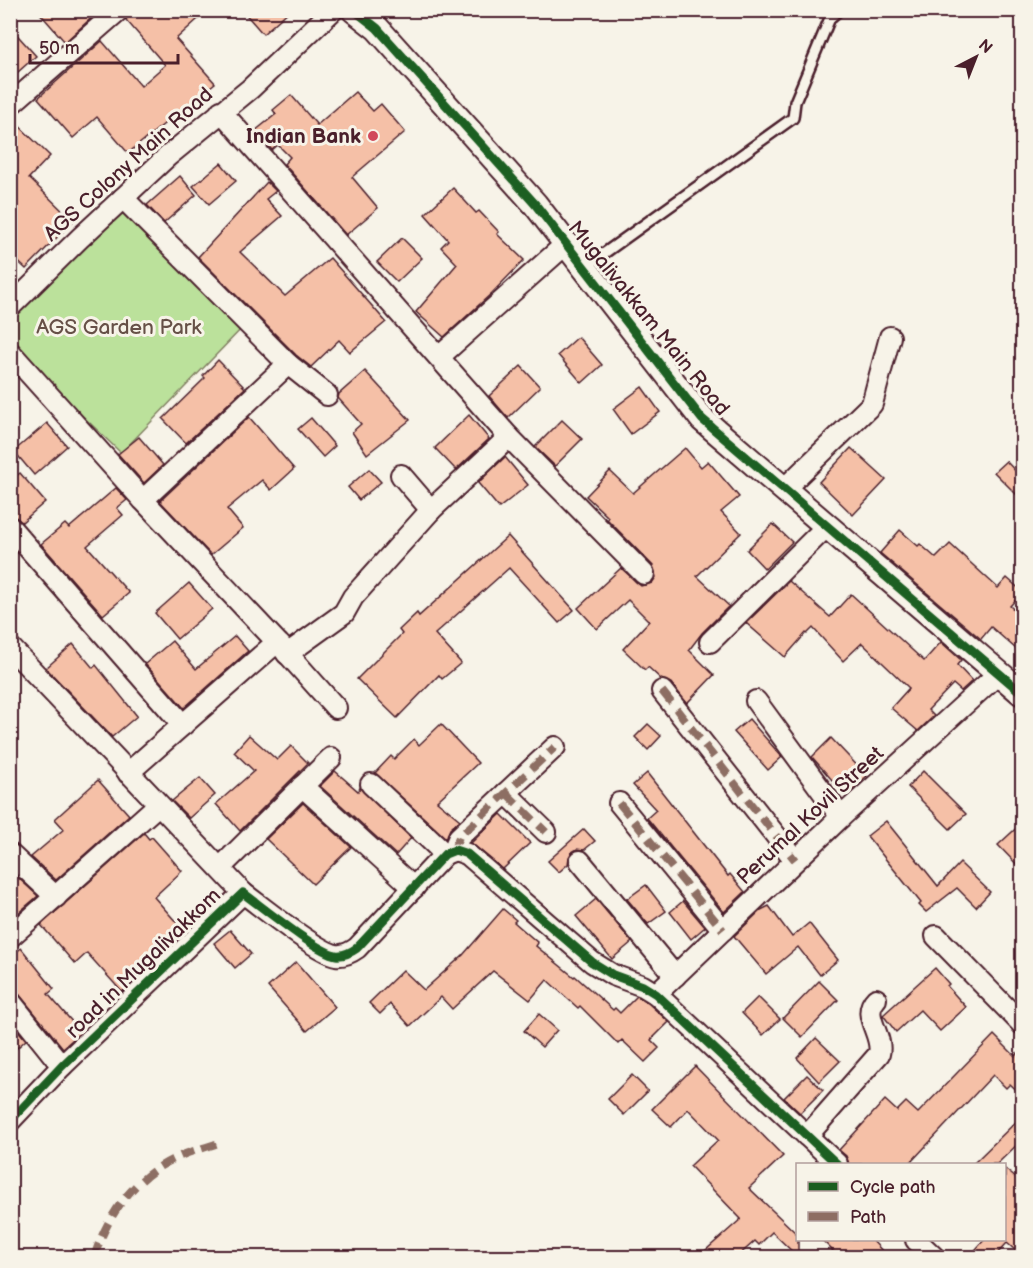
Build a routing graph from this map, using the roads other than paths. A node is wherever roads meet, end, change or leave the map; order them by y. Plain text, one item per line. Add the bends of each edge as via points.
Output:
1 (119, 10) edge
2 (333, 10) edge
3 (354, 10) edge
4 (839, 10) edge
5 (10, 105) edge
6 (221, 111) junction
7 (123, 198) junction
8 (567, 243) junction
9 (585, 267) junction
10 (10, 307) edge
11 (890, 337) dead end
12 (10, 352) edge
13 (439, 357) junction
14 (288, 364) junction
15 (327, 395) dead end
16 (509, 437) junction
17 (401, 476) dead end
18 (784, 489) junction
19 (143, 500) junction
20 (431, 510) junction
21 (827, 526) junction
22 (10, 527) edge
23 (644, 574) dead end
24 (710, 642) dead end
25 (10, 647) edge
26 (282, 648) junction
27 (999, 673) junction
28 (662, 691) dead end
29 (1023, 693) edge
30 (756, 701) dead end
31 (336, 708) dead end
32 (183, 725) junction
33 (555, 747) dead end
34 (331, 758) dead end
35 (128, 773) junction
36 (371, 784) dead end
37 (302, 786) junction
38 (506, 793) junction
39 (619, 803) dead end
40 (158, 805) junction
41 (841, 817) junction
42 (546, 832) dead end
43 (449, 853) junction
44 (10, 854) edge
45 (795, 860) junction
46 (580, 861) dead end
47 (220, 868) junction
48 (414, 888) junction
49 (243, 893) junction
50 (56, 897) junction
51 (723, 930) junction
52 (936, 936) dead end
53 (10, 937) edge
54 (675, 976) junction
55 (656, 994) junction
56 (876, 999) dead end
57 (10, 1001) edge
58 (1023, 1024) edge
59 (62, 1066) junction
60 (10, 1121) edge
61 (807, 1136) junction
62 (836, 1163) edge
63 (918, 1241) edge
64 (936, 1257) edge

1 - 5 street
2 - 6 street, AGS Colony Main Road via 250,89
3 - 8 street, Mugalivakkam Main Road via 377,27
4 - 9 lane via 830,18 795,102 793,118
6 - 7 street, AGS Colony Main Road
6 - 13 street
7 - 10 street, AGS Colony Main Road
7 - 14 street
8 - 9 street, Mugalivakkam Main Road
8 - 13 street
9 - 18 street, Mugalivakkam Main Road via 702,419
11 - 18 street via 872,404
12 - 19 street
13 - 16 street
14 - 15 street
14 - 19 street
16 - 20 street
16 - 23 street
17 - 20 street
18 - 21 street, Mugalivakkam Main Road
19 - 26 street
20 - 26 street via 353,597 344,613
21 - 24 street
21 - 27 street, Mugalivakkam Main Road
22 - 32 street
25 - 35 street
26 - 31 street
26 - 32 street
27 - 29 street, Mugalivakkam Main Road
27 - 41 street, Perumal Kovil Street
28 - 45 street
30 - 41 street
32 - 35 street
33 - 38 street, road in Mugalivakkom
34 - 37 street
35 - 40 street
36 - 43 street
37 - 47 street
37 - 48 street
38 - 42 street
38 - 43 street, road in Mugalivakkom via 459,837
39 - 51 street
40 - 47 street
40 - 50 street
41 - 45 street, Perumal Kovil Street
43 - 48 street, road in Mugalivakkom
43 - 55 street via 467,854 592,962
44 - 50 street
45 - 51 street, Perumal Kovil Street
46 - 54 street
47 - 49 street
48 - 49 street, road in Mugalivakkom via 357,948 340,955 322,950
49 - 59 street, road in Mugalivakkom
50 - 53 street
51 - 54 street, Perumal Kovil Street
52 - 58 street
54 - 55 street, Perumal Kovil Street
55 - 61 street
56 - 61 street via 869,1012 880,1039 879,1054
57 - 59 street
59 - 60 street, road in Mugalivakkom
61 - 62 street
63 - 64 street

